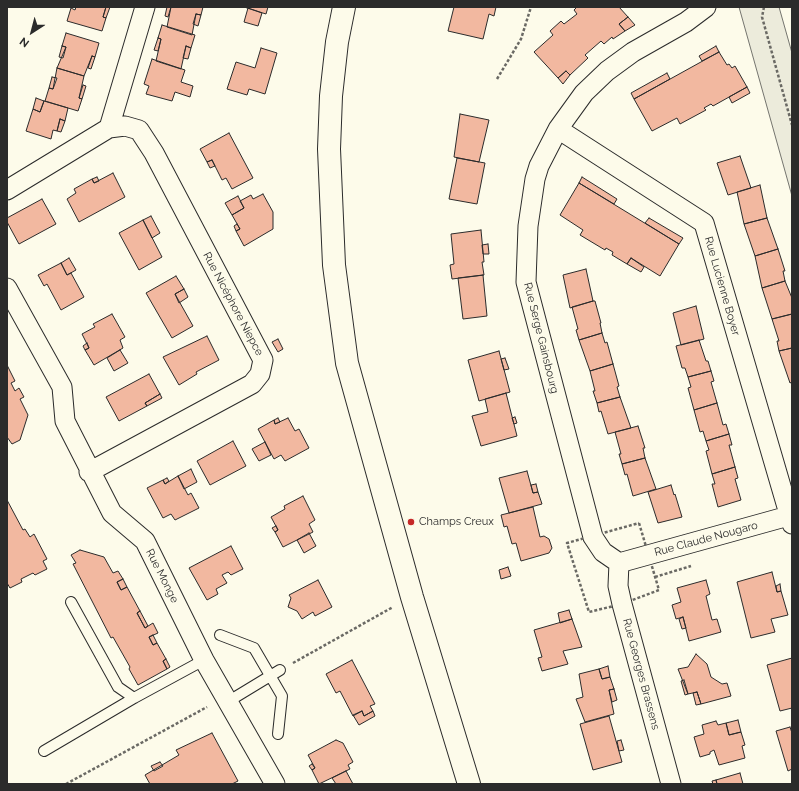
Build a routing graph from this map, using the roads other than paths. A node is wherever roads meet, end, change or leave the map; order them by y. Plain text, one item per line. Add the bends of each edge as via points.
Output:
1 (145, 7) edge
2 (344, 7) edge
3 (706, 7) edge
4 (110, 128) junction
5 (558, 129) junction
6 (7, 190) edge
7 (7, 288) edge
8 (89, 472) junction
9 (791, 518) edge
10 (619, 562) junction
11 (71, 602) dead end
12 (220, 635) dead end
13 (204, 660) junction
14 (280, 670) road end
15 (270, 676) junction
16 (134, 698) junction
17 (229, 701) junction
18 (278, 734) dead end
19 (44, 751) dead end
20 (276, 784) edge
21 (469, 784) edge
22 (671, 784) edge

1 - 4 street
2 - 21 main road via 332,88 329,149 330,207 346,363
3 - 5 street, Rue Serge Gainsbourg via 607,71 584,94
4 - 6 street, Rue Nicéphore Niepce
4 - 8 street, Rue Nicéphore Niepce via 125,126 139,130 263,360 260,374 252,384
5 - 9 street, Rue Lucienne Boyer via 704,222
5 - 10 street, Rue Serge Gainsbourg via 535,179 528,226 526,282 593,537 603,552
7 - 8 street, Rue Monge via 62,386 65,421
8 - 13 street, Rue Monge via 112,513 145,541
9 - 10 street, Rue Claude Nougaro
10 - 22 street, Rue Georges Brassens via 618,586 622,604
11 - 16 lane via 118,687
12 - 15 lane via 254,648
13 - 16 lane
13 - 17 street, Rue Monge
14 - 15 lane
15 - 17 lane
15 - 18 lane via 282,696
16 - 19 lane
17 - 20 street, Rue Monge

